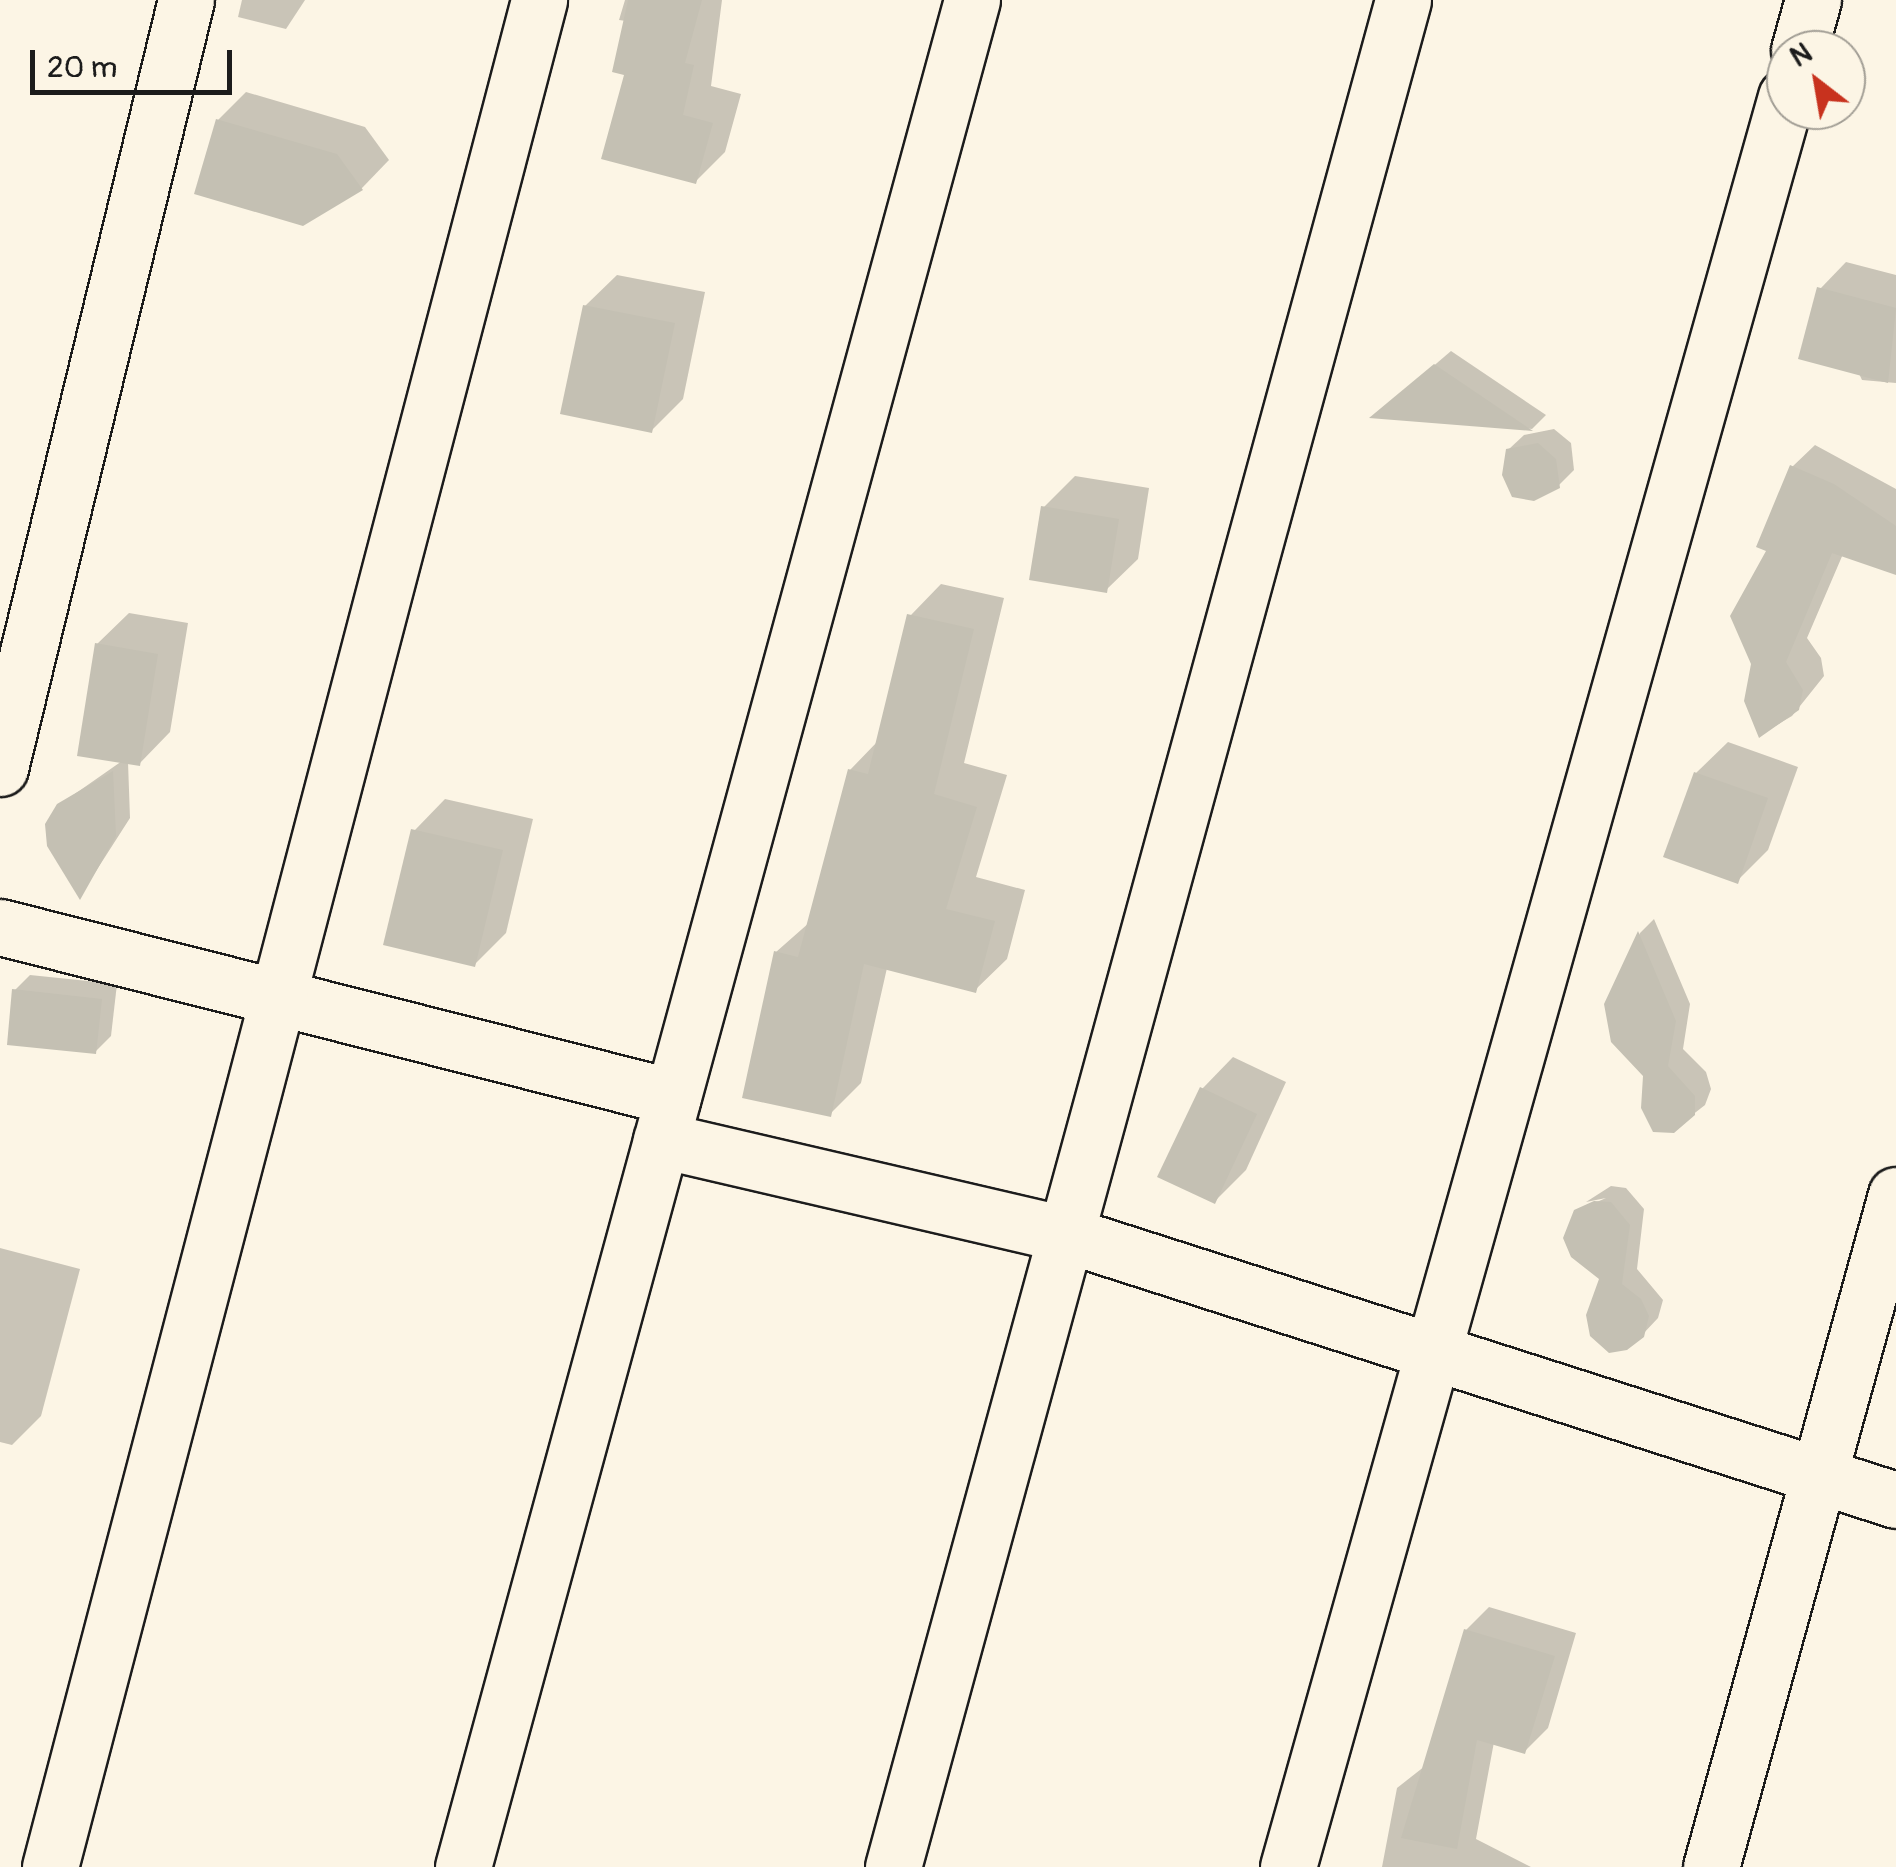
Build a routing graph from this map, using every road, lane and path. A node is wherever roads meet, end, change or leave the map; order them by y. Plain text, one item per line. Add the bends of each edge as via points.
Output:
1 (186, 0) edge
2 (539, 0) edge
3 (972, 0) edge
4 (1403, 0) edge
5 (1813, 0) edge
6 (1805, 30) edge
7 (1777, 130) edge
8 (0, 768) edge
9 (0, 928) edge
10 (277, 993) junction
11 (667, 1119) junction
12 (1896, 1195) edge
13 (1068, 1235) junction
14 (1436, 1347) junction
15 (1818, 1478) junction
16 (1896, 1500) edge
17 (50, 1867) edge
18 (463, 1867) edge
19 (893, 1867) edge
20 (1288, 1867) edge
21 (1710, 1867) edge

1 - 8 street
2 - 10 street
3 - 11 street
4 - 13 street
5 - 6 street
7 - 14 street
9 - 10 street
10 - 11 street
10 - 17 street
11 - 13 street
11 - 18 street
12 - 15 street
13 - 14 street
13 - 19 street
14 - 15 street
14 - 20 street
15 - 16 street
15 - 21 street

